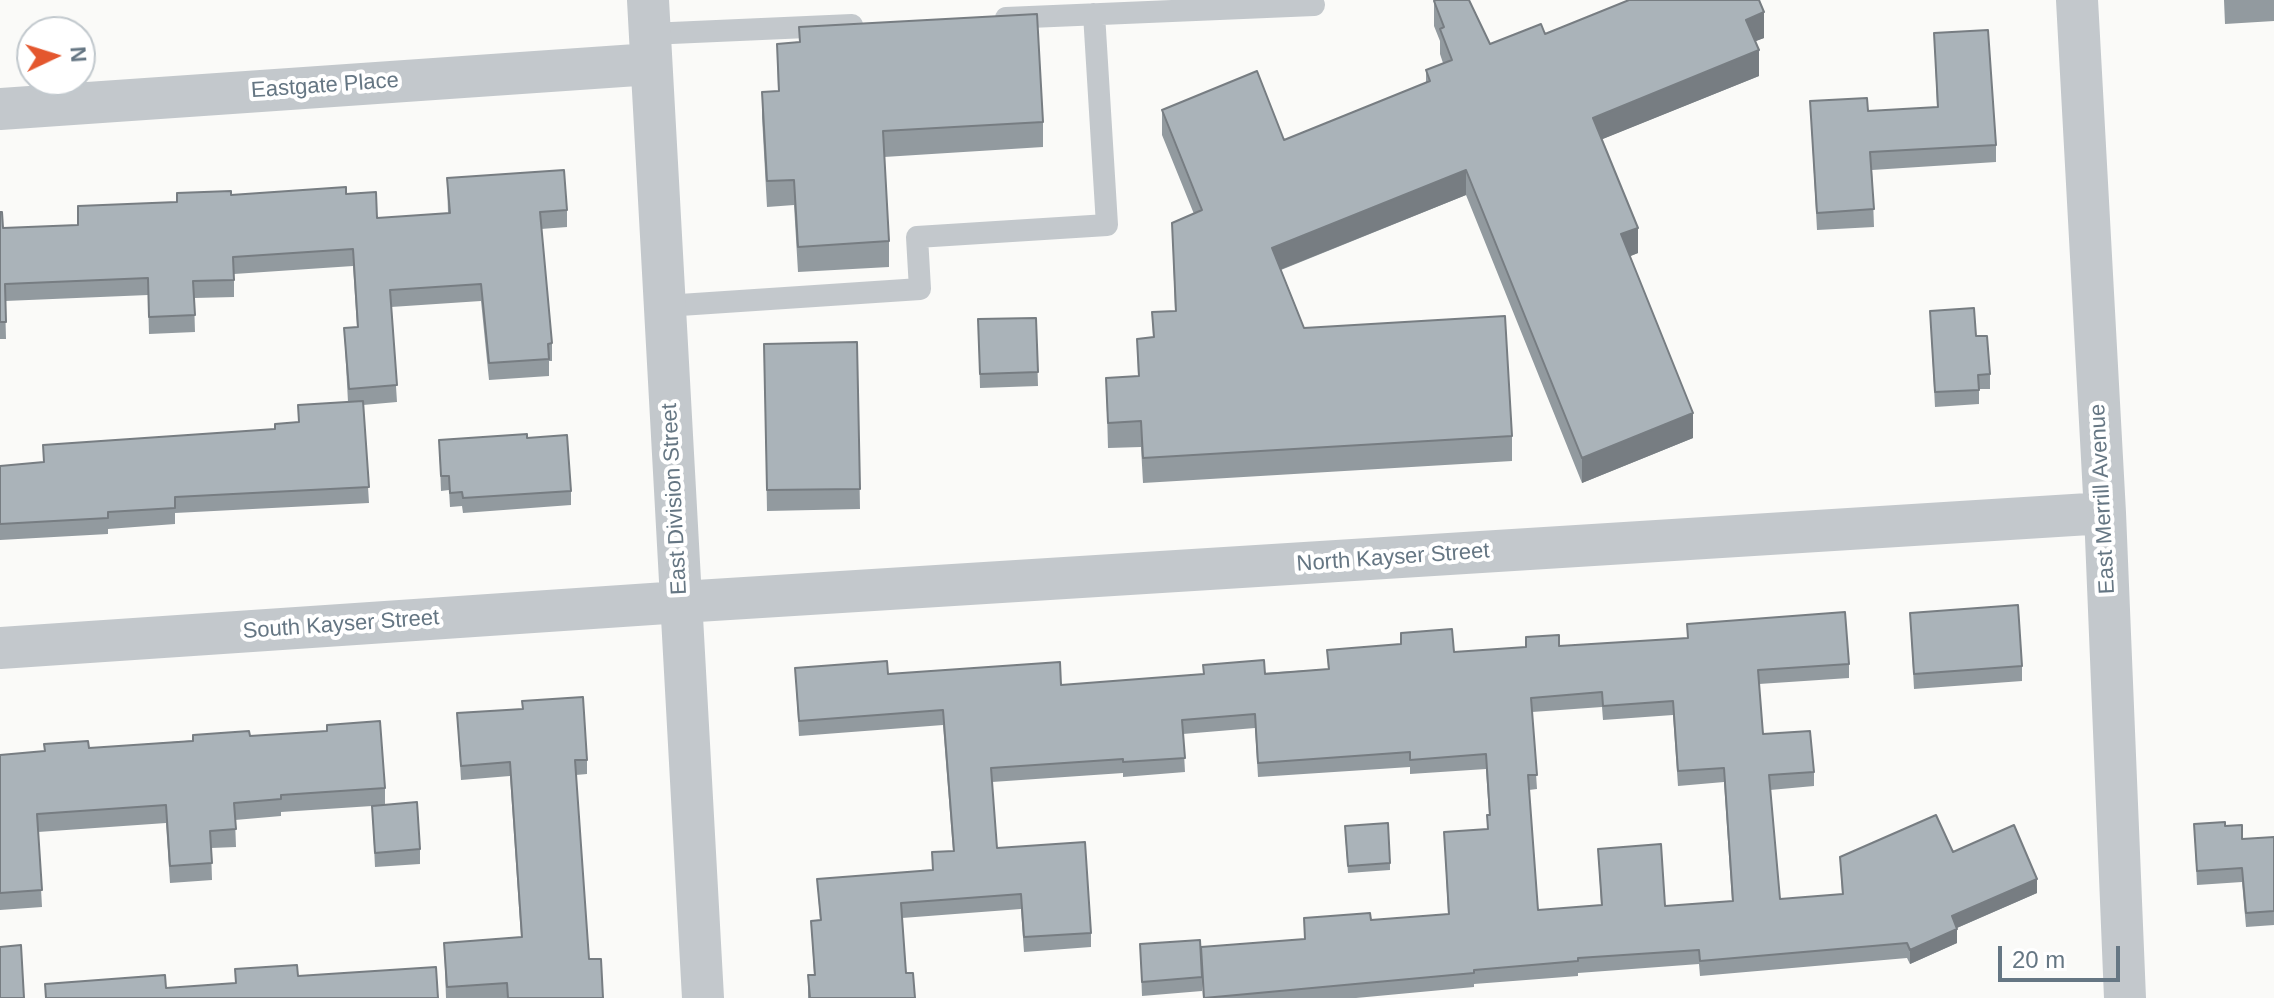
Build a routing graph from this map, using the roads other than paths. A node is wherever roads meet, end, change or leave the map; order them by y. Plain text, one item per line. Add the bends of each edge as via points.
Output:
1 (2077, 0) edge
2 (1314, 5) dead end
3 (1009, 9) edge
4 (1094, 14) junction
5 (977, 19) edge
6 (881, 23) edge
7 (649, 33) edge
8 (0, 109) edge
9 (665, 306) junction
10 (2105, 513) junction
11 (681, 602) junction
12 (0, 648) edge
13 (703, 998) edge
14 (2125, 998) edge

1 - 10 street, East Merrill Avenue
2 - 4 lane
3 - 4 lane
3 - 5 lane
4 - 9 lane via 1107,225 917,237 920,289
6 - 7 lane
7 - 8 street, Eastgate Place
7 - 9 street, East Division Street
9 - 11 street, East Division Street
10 - 11 street, North Kayser Street
10 - 14 street, East Merrill Avenue
11 - 12 street, South Kayser Street
11 - 13 street, East Division Street

